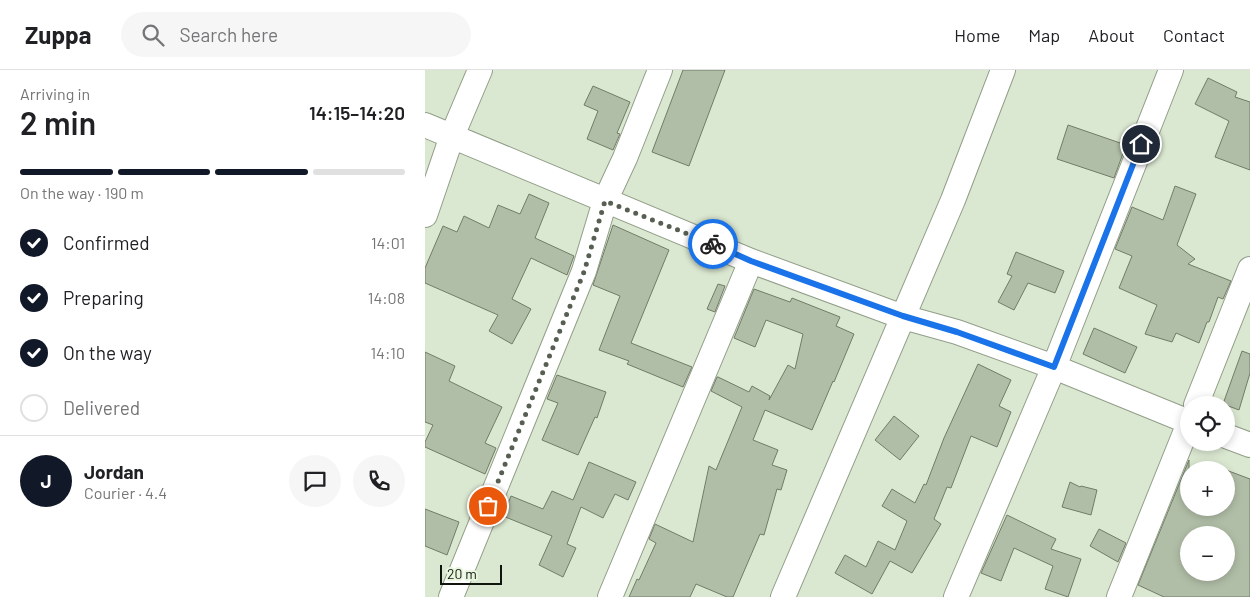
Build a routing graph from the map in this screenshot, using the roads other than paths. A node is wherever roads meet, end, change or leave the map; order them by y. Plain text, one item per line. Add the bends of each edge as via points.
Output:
1 (480, 70) edge
2 (660, 70) edge
3 (1003, 70) edge
4 (1171, 70) edge
5 (425, 125) edge
6 (452, 136) junction
7 (605, 201) junction
8 (425, 215) edge
9 (751, 261) junction
10 (1250, 269) edge
11 (903, 316) junction
12 (1054, 367) junction
13 (1200, 396) edge
14 (1180, 419) edge
15 (1235, 439) edge
16 (1180, 445) edge
17 (1250, 445) edge
18 (451, 597) edge
19 (610, 597) edge
20 (783, 597) edge
21 (956, 597) edge
22 (1119, 597) edge

1 - 6 street
2 - 7 street
3 - 11 street via 953,200
4 - 12 street
5 - 6 street
6 - 7 street
6 - 8 street
7 - 9 street
7 - 18 street via 584,272
9 - 11 street
9 - 19 street
10 - 13 street
11 - 12 street
11 - 20 street
12 - 14 street
12 - 21 street
15 - 17 street
16 - 22 street

